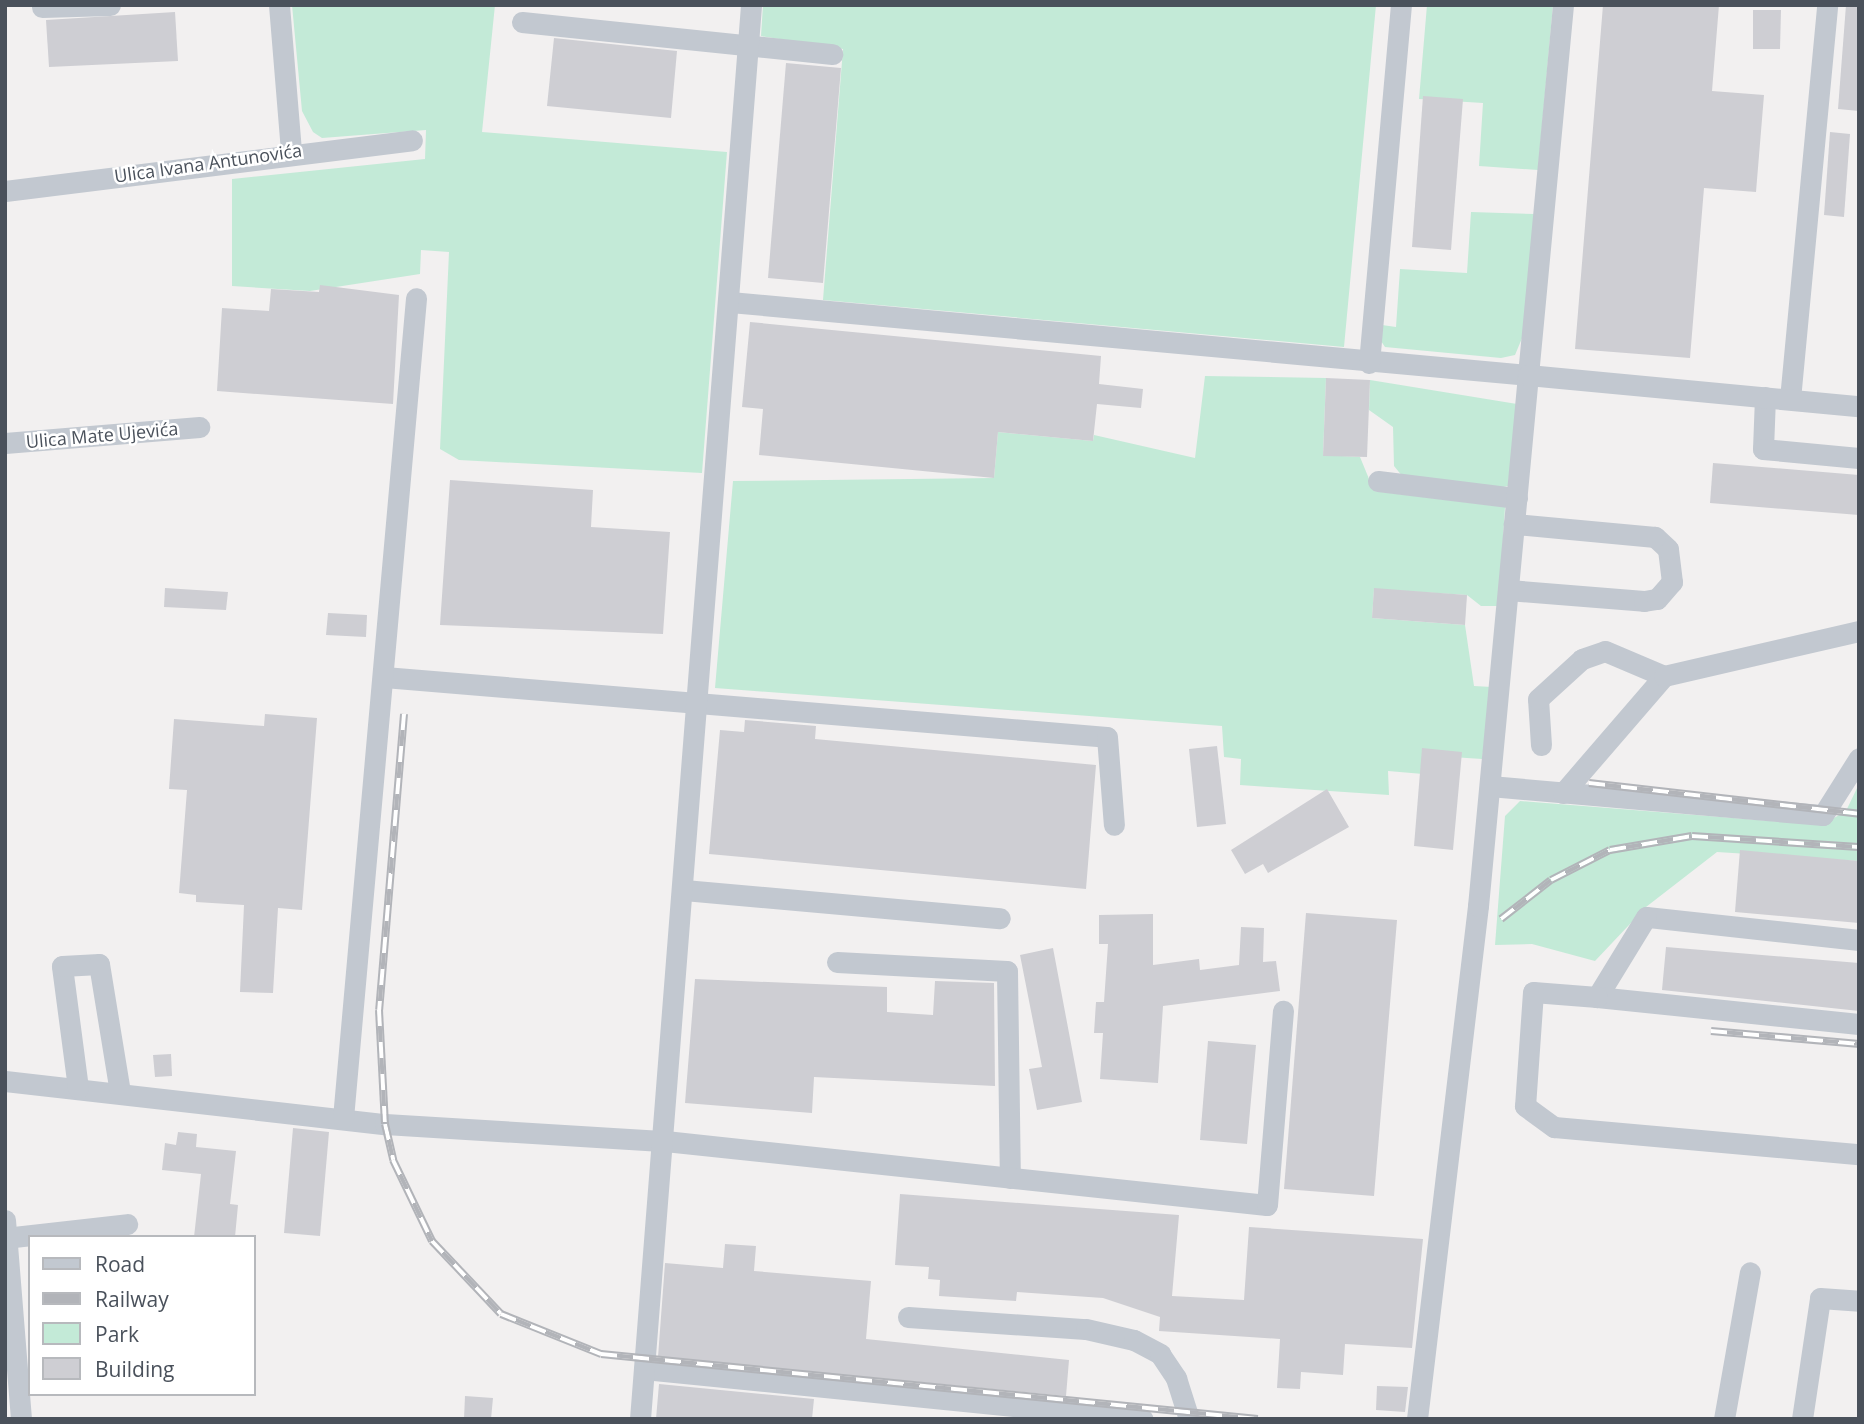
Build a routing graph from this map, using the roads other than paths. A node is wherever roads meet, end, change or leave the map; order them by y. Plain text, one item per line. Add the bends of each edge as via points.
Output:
1 (110, 5) edge
2 (279, 5) edge
3 (751, 5) edge
4 (1401, 5) edge
5 (1563, 5) edge
6 (1827, 5) edge
7 (42, 7) edge
8 (522, 22) dead end
9 (748, 46) junction
10 (832, 54) dead end
11 (412, 139) dead end
12 (291, 152) junction
13 (5, 191) edge
14 (416, 298) dead end
15 (730, 302) junction
16 (1369, 363) junction
17 (1528, 374) junction
18 (1765, 397) junction
19 (1790, 399) junction
20 (1859, 406) edge
21 (199, 427) dead end
22 (5, 443) edge
23 (1859, 458) edge
24 (1378, 481) dead end
25 (1517, 498) junction
26 (1514, 524) junction
27 (1508, 590) junction
28 (1859, 631) edge
29 (1664, 676) junction
30 (384, 677) junction
31 (698, 705) junction
32 (1541, 746) dead end
33 (1859, 758) edge
34 (1490, 786) junction
35 (1563, 793) junction
36 (1114, 825) dead end
37 (684, 890) junction
38 (1000, 919) dead end
39 (1859, 940) edge
40 (837, 962) dead end
41 (1597, 996) junction
42 (1283, 1011) dead end
43 (1859, 1024) edge
44 (5, 1081) edge
45 (78, 1088) junction
46 (120, 1092) junction
47 (343, 1118) junction
48 (665, 1142) junction
49 (1859, 1154) edge
50 (1010, 1178) junction
51 (127, 1224) dead end
52 (6, 1232) edge
53 (1750, 1272) dead end
54 (1852, 1298) edge
55 (908, 1317) dead end
56 (645, 1369) junction
57 (21, 1419) edge
58 (640, 1419) edge
59 (1142, 1419) edge
60 (1189, 1419) edge
61 (1417, 1419) edge
62 (1724, 1419) edge
63 (1802, 1419) edge

1 - 7 street
2 - 12 street
3 - 9 street
4 - 16 street
5 - 17 street
6 - 19 street
8 - 9 street
9 - 10 street
9 - 15 street
11 - 12 street, Ulica Ivana Antunovića
12 - 13 street, Ulica Ivana Antunovića
14 - 30 street
15 - 16 street
15 - 31 street
16 - 17 street
17 - 18 street
17 - 25 street
18 - 19 street
18 - 23 street via 1763,449
19 - 20 street
21 - 22 street, Ulica Mate Ujevića
24 - 25 street
25 - 26 street
26 - 27 street
26 - 27 street via 1655,537 1668,549 1672,582 1657,599 1644,601
27 - 34 street
28 - 29 street
29 - 32 street via 1605,651 1582,659 1538,699
29 - 35 street
30 - 31 street
30 - 47 street
31 - 36 street via 1107,737
31 - 37 street
33 - 35 street via 1823,815
34 - 35 street
34 - 61 street
37 - 38 street
37 - 48 street
39 - 41 street via 1646,917
40 - 50 street via 1007,971
41 - 43 street
41 - 49 street via 1533,992 1525,1106 1554,1127
42 - 50 street via 1267,1205
44 - 45 street
45 - 46 street
45 - 46 street via 62,966 99,964
46 - 47 street
47 - 48 street
48 - 50 street
48 - 56 street
51 - 52 street
52 - 57 street
53 - 62 street
54 - 63 street via 1820,1298
55 - 60 street via 1086,1329 1134,1340 1160,1354 1176,1378
56 - 58 street
56 - 59 street

